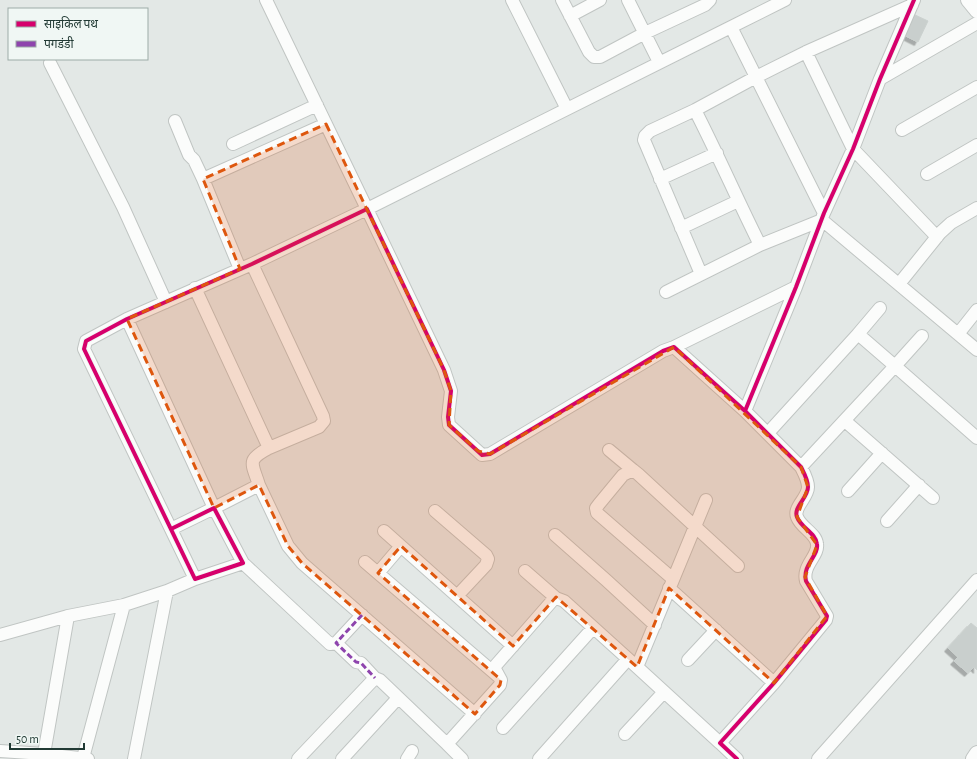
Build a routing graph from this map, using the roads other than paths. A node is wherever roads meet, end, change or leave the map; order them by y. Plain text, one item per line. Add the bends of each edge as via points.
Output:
1 (266, 0) edge
2 (512, 0) edge
3 (562, 0) edge
4 (600, 0) edge
5 (628, 0) edge
6 (710, 0) edge
7 (785, 0) edge
8 (968, 0) edge
9 (913, 2) edge
10 (977, 11) edge
11 (570, 16) junction
12 (977, 23) edge
13 (731, 27) junction
14 (645, 33) junction
15 (806, 52) junction
16 (659, 62) junction
17 (50, 63) dead end
18 (756, 77) junction
19 (880, 79) junction
20 (977, 87) edge
21 (317, 105) junction
22 (567, 109) junction
23 (695, 110) junction
24 (175, 121) dead end
25 (326, 124) junction
26 (902, 130) dead end
27 (233, 144) dead end
28 (977, 145) edge
29 (853, 149) junction
30 (717, 153) junction
31 (927, 174) dead end
32 (203, 178) junction
33 (660, 179) junction
34 (738, 201) junction
35 (977, 208) edge
36 (367, 209) junction
37 (823, 217) junction
38 (682, 228) junction
39 (937, 237) junction
40 (760, 245) junction
41 (252, 264) junction
42 (240, 269) junction
43 (701, 274) junction
44 (899, 284) junction
45 (796, 287) junction
46 (195, 288) junction
47 (666, 292) dead end
48 (166, 302) junction
49 (880, 308) dead end
50 (977, 310) edge
51 (127, 319) junction
52 (858, 334) junction
53 (958, 334) junction
54 (922, 336) dead end
55 (674, 347) junction
56 (977, 350) edge
57 (895, 366) junction
58 (745, 411) junction
59 (845, 421) junction
60 (768, 433) junction
61 (977, 438) edge
62 (269, 448) junction
63 (609, 450) dead end
64 (882, 453) junction
65 (802, 466) junction
66 (633, 470) junction
67 (259, 485) junction
68 (919, 486) junction
69 (848, 491) dead end
70 (933, 498) dead end
71 (706, 500) dead end
72 (214, 508) junction
73 (435, 511) dead end
74 (887, 521) dead end
75 (695, 527) junction
76 (171, 529) junction
77 (384, 531) dead end
78 (555, 535) dead end
79 (401, 546) junction
80 (365, 562) dead end
81 (243, 563) junction
82 (738, 566) dead end
83 (525, 571) dead end
84 (378, 573) junction
85 (195, 579) junction
86 (977, 580) edge
87 (671, 584) junction
88 (167, 591) junction
89 (457, 596) junction
90 (556, 598) junction
91 (124, 605) junction
92 (362, 615) junction
93 (68, 616) junction
94 (655, 625) junction
95 (593, 628) junction
96 (716, 630) junction
97 (0, 635) edge
98 (336, 643) junction
99 (514, 646) junction
100 (688, 660) dead end
101 (632, 663) junction
102 (375, 678) junction
103 (501, 680) junction
104 (774, 683) junction
105 (664, 693) junction
106 (398, 698) junction
107 (475, 714) junction
108 (504, 728) dead end
109 (625, 734) dead end
110 (720, 743) junction
111 (447, 744) junction
112 (0, 751) edge
113 (977, 753) edge
114 (44, 754) junction
115 (85, 758) edge
116 (134, 759) edge
117 (298, 759) edge
118 (342, 759) edge
119 (462, 759) edge
120 (539, 759) edge
121 (737, 759) edge
122 (818, 759) edge
123 (973, 759) edge

1 - 21 street
2 - 22 street
3 - 11 street
4 - 11 street
5 - 14 street
6 - 14 street via 706,5
7 - 13 street
8 - 10 street
9 - 15 street
9 - 19 street
11 - 14 street via 594,57 600,57
12 - 19 street
13 - 16 street
13 - 18 street
14 - 16 street
15 - 18 street
15 - 29 street
16 - 22 street
17 - 48 street via 123,207
18 - 23 street
18 - 37 street
19 - 29 street
20 - 26 street
21 - 25 street
21 - 27 street
22 - 36 street
23 - 30 street
23 - 33 street via 650,131 645,136 644,140
24 - 32 street via 188,155 194,160
25 - 32 street
25 - 36 street
28 - 31 street
29 - 37 street
29 - 39 street
30 - 33 street
30 - 34 street
32 - 42 street
33 - 38 street
34 - 38 street
34 - 40 street
35 - 39 street via 951,223
36 - 41 street
36 - 55 street via 444,370 450,391 449,424 482,454 490,454 663,351
37 - 40 street
37 - 44 street
37 - 45 street
38 - 43 street
39 - 44 street
40 - 43 street
41 - 42 street
41 - 62 street via 324,421 319,427
42 - 46 street
43 - 47 street
44 - 53 street
45 - 55 street
45 - 58 street
46 - 48 street
46 - 62 street
48 - 51 street
49 - 52 street
50 - 53 street
51 - 72 street
51 - 76 street via 86,341 84,349
52 - 57 street
52 - 60 street
53 - 56 street
54 - 57 street
55 - 58 street
57 - 59 street
57 - 61 street
58 - 60 street
59 - 64 street
59 - 65 street
60 - 65 street
62 - 67 street via 253,459
63 - 66 street
64 - 68 street
64 - 69 street
65 - 104 street via 807,478 807,495 796,512 799,522 817,545 805,577 827,616
66 - 75 street
66 - 87 street via 623,475 596,508 597,513
67 - 72 street
67 - 92 street via 294,554
68 - 70 street
68 - 74 street
71 - 75 street
72 - 76 street
72 - 81 street
73 - 89 street via 488,559 486,566
75 - 82 street
75 - 87 street
76 - 85 street
77 - 79 street
78 - 94 street
79 - 84 street
79 - 89 street
80 - 84 street
81 - 85 street
81 - 98 street via 327,642
83 - 90 street
84 - 103 street
85 - 88 street
86 - 122 street
87 - 94 street
87 - 96 street
88 - 91 street
88 - 116 street
89 - 99 street
90 - 95 street via 564,601
90 - 99 street
91 - 93 street
91 - 115 street
92 - 98 street
92 - 107 street
93 - 97 street
93 - 114 street
94 - 101 street
95 - 101 street
95 - 108 street
96 - 100 street
96 - 104 street
98 - 102 street
99 - 103 street via 496,665 495,669
101 - 105 street
101 - 120 street
102 - 106 street
102 - 117 street
103 - 107 street via 500,685
104 - 110 street
105 - 109 street
105 - 110 street
106 - 111 street
106 - 118 street
107 - 111 street
110 - 121 street
111 - 119 street
112 - 114 street
113 - 123 street
114 - 115 street

